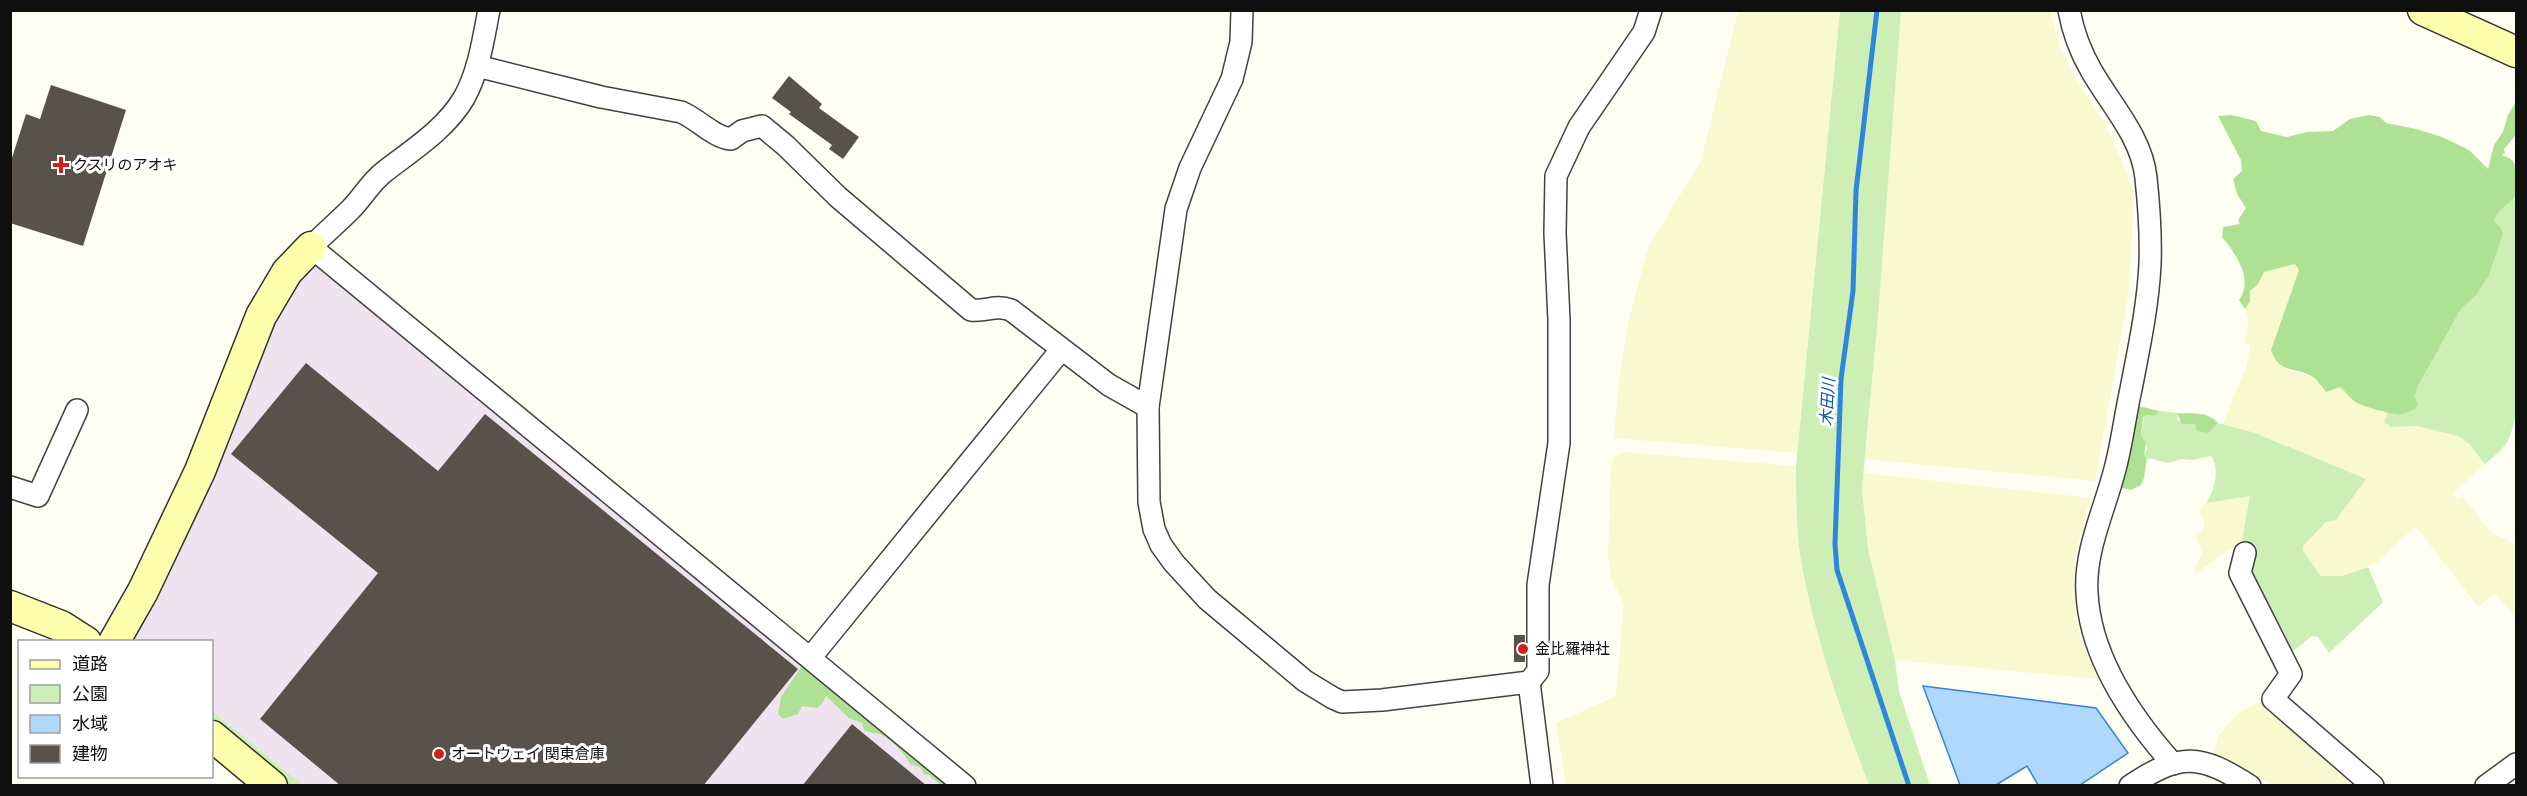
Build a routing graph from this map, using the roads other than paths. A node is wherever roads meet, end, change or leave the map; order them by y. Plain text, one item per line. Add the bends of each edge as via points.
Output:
1 (489, 10) edge
2 (1242, 10) edge
3 (1651, 10) edge
4 (2069, 10) edge
5 (2423, 10) edge
6 (2517, 52) edge
7 (477, 66) junction
8 (311, 247) junction
9 (1061, 350) junction
10 (1148, 407) junction
11 (77, 410) dead end
12 (10, 487) edge
13 (2245, 553) dead end
14 (10, 606) edge
15 (83, 640) edge
16 (115, 640) edge
17 (811, 657) junction
18 (1529, 682) junction
19 (213, 737) edge
20 (2173, 764) junction
21 (2517, 764) edge
22 (272, 786) edge
23 (965, 786) edge
24 (1542, 786) edge
25 (2130, 786) edge
26 (2250, 786) edge
27 (2373, 786) edge
28 (2486, 786) edge

1 - 7 street
2 - 10 street via 1241,42 1232,79 1190,168 1176,209
3 - 18 street via 1644,32 1579,127 1556,176 1559,443 1538,585 1538,671
4 - 20 street via 2081,51 2144,161 2150,263 2115,468 2088,568 2088,610 2103,657 2126,701
5 - 6 street
7 - 8 street via 451,116 365,189 352,208
7 - 9 street via 681,112 724,138 731,139 742,131 762,126 838,197 971,310 1001,306 1011,310
8 - 16 street via 287,272 261,316 196,481
8 - 17 street
9 - 10 street
9 - 17 street
10 - 18 street via 1149,502 1161,545 1208,599 1305,681 1342,702
11 - 12 street via 38,496
13 - 27 street via 2240,573 2291,674 2273,699
14 - 15 street via 61,626
17 - 23 street
18 - 24 street
19 - 22 street
20 - 25 street
20 - 26 street via 2204,761
21 - 28 street

